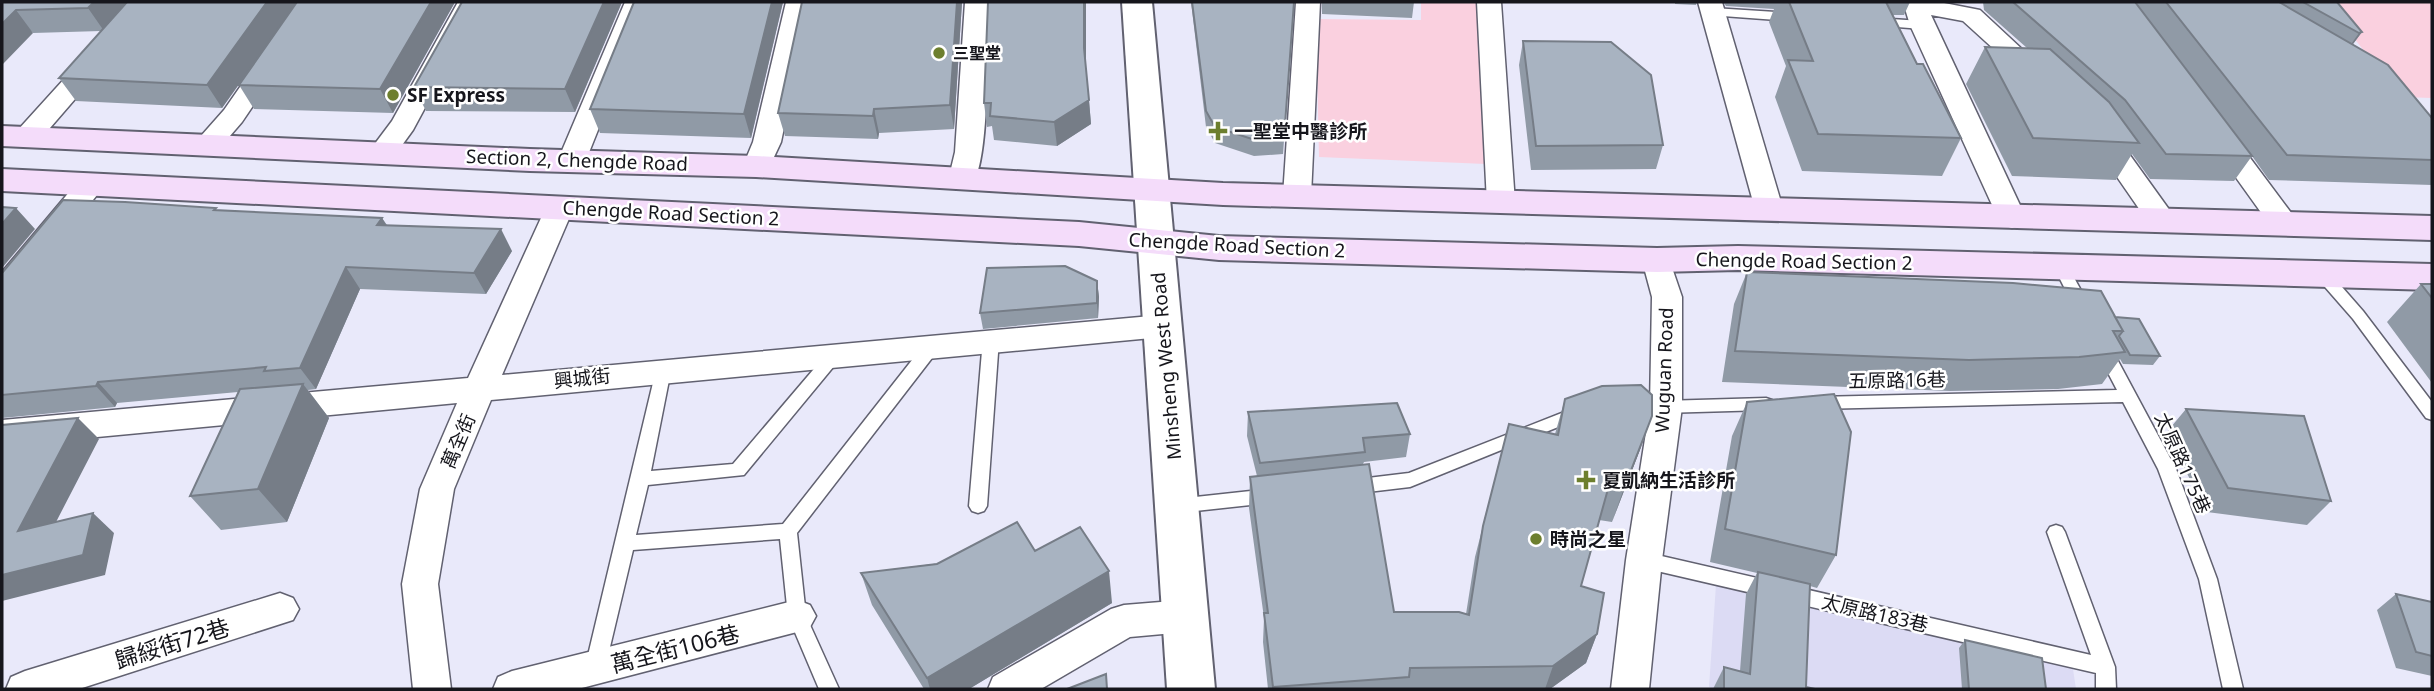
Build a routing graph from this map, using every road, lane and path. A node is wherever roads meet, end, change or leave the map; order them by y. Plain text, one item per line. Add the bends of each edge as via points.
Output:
1 (147, 2) edge
2 (312, 2) edge
3 (470, 2) edge
4 (637, 2) edge
5 (798, 2) edge
6 (977, 2) edge
7 (1137, 2) edge
8 (1308, 2) edge
9 (1489, 2) edge
10 (1711, 7) edge
11 (1918, 10) edge
12 (1810, 18) edge
13 (1866, 22) edge
14 (2060, 96) edge
15 (2202, 112) edge
16 (2079, 114) edge
17 (14, 137) edge
18 (206, 145) junction
19 (382, 153) junction
20 (572, 160) junction
21 (757, 166) junction
22 (963, 177) junction
23 (2, 180) edge
24 (91, 184) junction
25 (1152, 188) junction
26 (1297, 196) junction
27 (1501, 203) junction
28 (560, 207) junction
29 (1769, 209) junction
30 (2012, 218) junction
31 (2163, 222) junction
32 (2285, 225) junction
33 (2432, 228) edge
34 (1156, 242) junction
35 (1657, 260) junction
36 (2061, 267) junction
37 (2323, 275) junction
38 (2432, 277) edge
39 (2, 292) edge
40 (1162, 326) junction
41 (991, 340) junction
42 (933, 345) junction
43 (836, 354) junction
44 (663, 370) junction
45 (480, 389) junction
46 (2129, 396) junction
47 (1653, 407) junction
48 (1587, 409) edge
49 (2432, 414) edge
50 (2, 433) edge
51 (641, 479) junction
52 (1328, 489) edge
53 (1287, 494) edge
54 (978, 506) dead end
55 (1177, 506) junction
56 (788, 531) junction
57 (2056, 532) dead end
58 (625, 543) junction
59 (1644, 560) junction
60 (280, 610) dead end
61 (1185, 616) junction
62 (797, 617) junction
63 (2105, 667) junction
64 (595, 668) junction
65 (25, 689) edge
66 (432, 689) edge
67 (512, 689) edge
68 (829, 689) edge
69 (1007, 689) edge
70 (1191, 689) edge
71 (1630, 689) edge
72 (2106, 689) edge
73 (2233, 689) edge

1 - 17 street
2 - 18 street via 233,116
3 - 19 street via 404,124
4 - 20 street
5 - 21 street via 767,142
6 - 22 street via 969,152
7 - 25 street, Minsheng West Road
8 - 26 street
9 - 27 street
10 - 12 lane
10 - 29 street
11 - 13 lane
11 - 14 street via 1971,15
11 - 30 street
15 - 32 street
16 - 31 street via 2099,132
17 - 18 main road, Section 2, Chengde Road
18 - 19 main road, Section 2, Chengde Road
19 - 20 main road, Section 2, Chengde Road
20 - 21 main road, Section 2, Chengde Road
21 - 22 main road, Section 2, Chengde Road
22 - 25 main road, Section 2, Chengde Road
23 - 24 main road, Chengde Road Section 2
24 - 28 main road, Chengde Road Section 2
24 - 39 street
25 - 26 main road
25 - 34 street, Minsheng West Road
26 - 27 main road
27 - 29 main road
28 - 34 main road, Chengde Road Section 2
28 - 45 street, 萬全街
29 - 30 main road
30 - 31 main road
31 - 32 main road
32 - 33 main road
34 - 35 main road, Chengde Road Section 2 via 1219,248
34 - 40 street, Minsheng West Road
35 - 36 main road, Chengde Road Section 2
35 - 47 street, Wuguan Road via 1667,297
36 - 37 main road, Chengde Road Section 2
36 - 46 lane, 太原路175巷
37 - 38 main road, Chengde Road Section 2
37 - 49 lane
40 - 41 street, 興城街
40 - 55 street, Minsheng West Road
41 - 42 street, 興城街
41 - 54 lane
42 - 43 street, 興城街
42 - 56 lane
43 - 44 street, 興城街
43 - 51 lane via 738,470
44 - 45 street, 興城街
44 - 51 lane
45 - 50 street, 興城街
45 - 66 street, 萬全街 via 437,489 420,584
46 - 47 lane, 五原路16巷
46 - 73 lane, 太原路175巷 via 2167,469 2208,579
47 - 59 street, Wuguan Road
48 - 52 lane via 1410,480
51 - 58 lane
53 - 55 lane
55 - 61 street, Minsheng West Road
56 - 58 lane
56 - 62 lane
57 - 63 lane
58 - 64 lane
59 - 63 lane, 太原路183巷
59 - 71 street, Wuguan Road
60 - 65 street, 歸綏街72巷
61 - 69 street via 1124,621
61 - 70 street, Minsheng West Road
62 - 64 street, 萬全街106巷
62 - 68 lane
63 - 72 lane
64 - 67 street, 萬全街106巷

